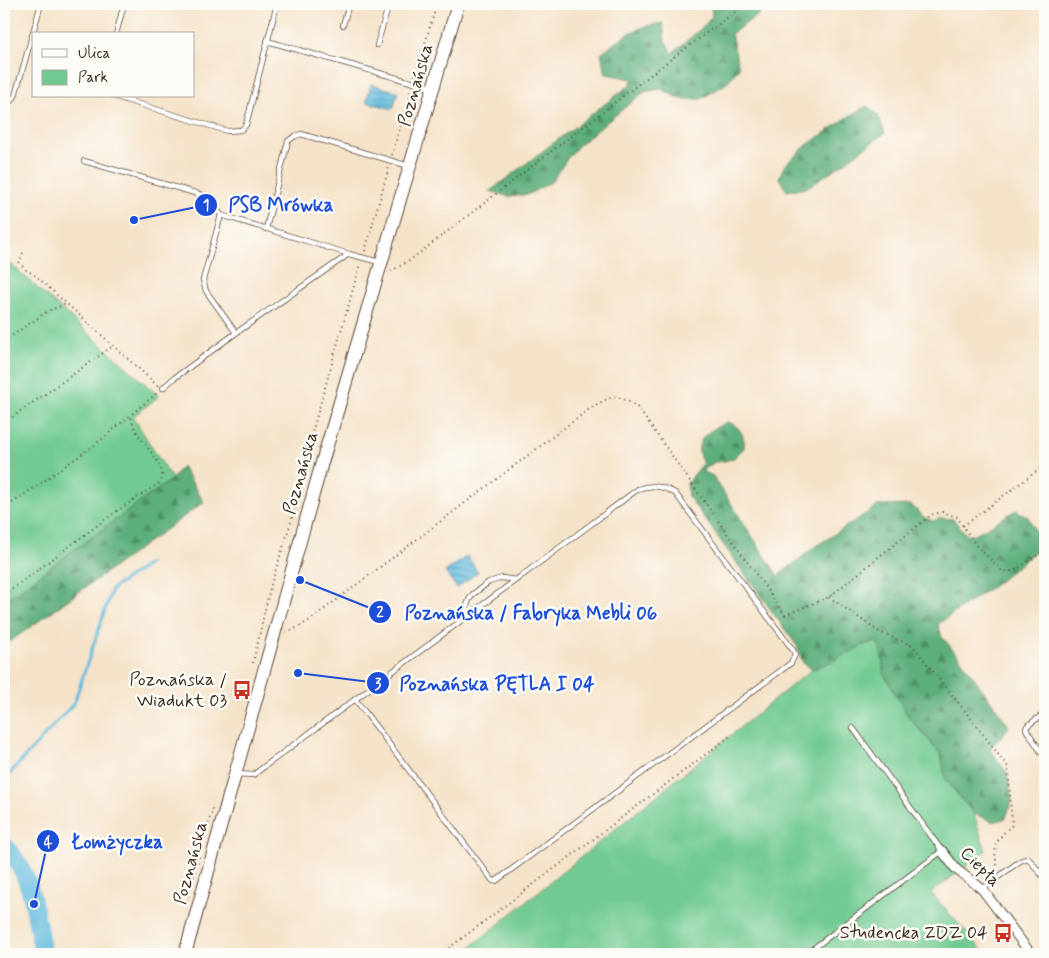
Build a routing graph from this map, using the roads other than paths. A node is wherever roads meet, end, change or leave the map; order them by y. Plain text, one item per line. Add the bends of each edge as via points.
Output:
1 (41, 4) edge
2 (124, 4) edge
3 (277, 4) edge
4 (349, 4) edge
5 (389, 4) edge
6 (458, 4) edge
7 (343, 25) dead end
8 (33, 32) edge
9 (117, 32) edge
10 (32, 36) edge
11 (267, 41) junction
12 (377, 45) dead end
13 (433, 88) junction
14 (120, 98) edge
15 (4, 102) edge
16 (84, 161) dead end
17 (410, 166) junction
18 (221, 215) junction
19 (266, 229) junction
20 (349, 254) junction
21 (380, 267) junction
22 (236, 333) junction
23 (163, 388) road end
24 (517, 580) junction
25 (463, 620) junction
26 (355, 699) junction
27 (1045, 713) edge
28 (853, 728) dead end
29 (1045, 758) edge
30 (234, 773) junction
31 (942, 851) junction
32 (1045, 879) edge
33 (982, 889) junction
34 (185, 954) edge
35 (806, 954) edge
36 (1031, 954) edge

1 - 8 lane
2 - 9 lane
3 - 11 lane
4 - 7 lane
5 - 12 lane
6 - 13 street, Poznańska
10 - 15 lane via 15,96
11 - 13 lane
11 - 14 lane via 246,125 237,132
13 - 17 street, Poznańska
16 - 18 lane via 202,195
17 - 19 lane via 301,134 291,138
17 - 21 street, Poznańska
18 - 19 lane
18 - 22 lane via 203,280 204,287
19 - 20 lane
20 - 21 lane
20 - 22 lane
21 - 30 street, Poznańska
22 - 23 lane
24 - 25 lane
24 - 25 lane via 502,578 489,582 473,594
24 - 26 lane via 638,490 646,486 666,488 675,492 795,655 791,662 496,881
25 - 26 lane
26 - 30 lane via 253,775
27 - 29 lane via 1026,729
28 - 31 lane
30 - 34 street, Poznańska
31 - 33 street, Ciepła via 956,869
31 - 35 lane
32 - 33 lane via 1028,858
33 - 36 street, Ciepła

